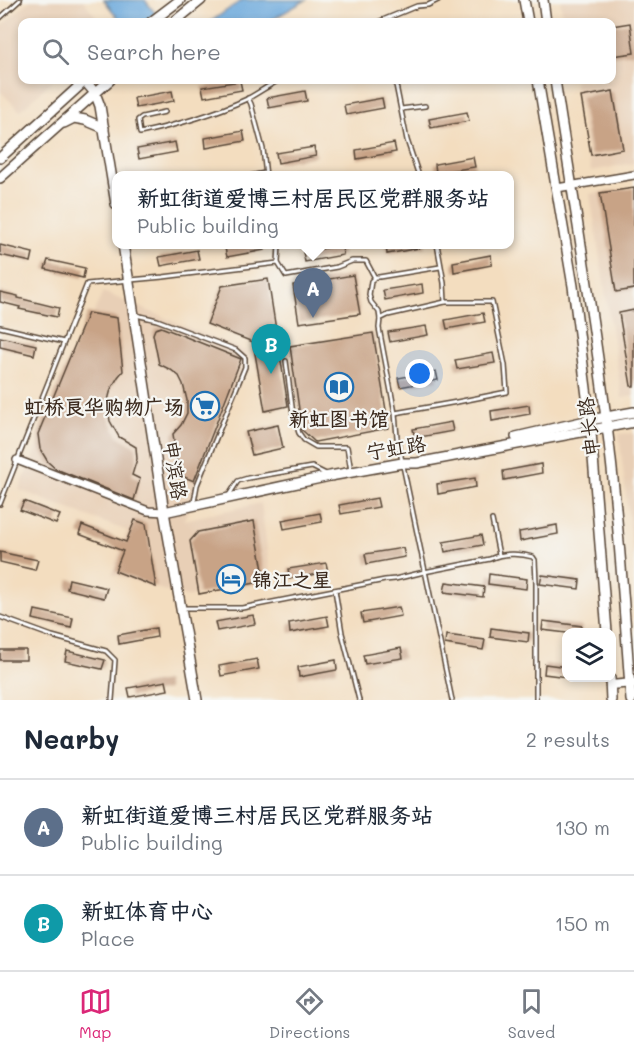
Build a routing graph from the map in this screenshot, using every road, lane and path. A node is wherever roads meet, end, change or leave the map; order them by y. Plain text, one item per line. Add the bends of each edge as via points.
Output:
1 (20, 0) edge
2 (180, 0) edge
3 (201, 0) edge
4 (438, 0) edge
5 (524, 0) edge
6 (543, 0) edge
7 (0, 18) edge
8 (157, 18) edge
9 (179, 18) edge
10 (391, 18) edge
11 (527, 18) edge
12 (545, 18) edge
13 (81, 84) edge
14 (88, 84) edge
15 (105, 84) edge
16 (272, 84) edge
17 (396, 84) edge
18 (539, 84) edge
19 (556, 84) edge
20 (95, 93) junction
21 (248, 98) junction
22 (425, 106) dead end
23 (401, 109) junction
24 (165, 112) dead end
25 (56, 126) junction
26 (104, 128) junction
27 (0, 158) edge
28 (265, 171) edge
29 (417, 171) edge
30 (112, 175) edge
31 (634, 176) edge
32 (0, 178) edge
33 (572, 186) junction
34 (557, 188) junction
35 (124, 249) edge
36 (279, 249) edge
37 (438, 249) edge
38 (278, 262) junction
39 (440, 267) junction
40 (375, 277) junction
41 (128, 280) junction
42 (445, 302) junction
43 (134, 315) junction
44 (380, 319) junction
45 (0, 327) edge
46 (64, 342) junction
47 (286, 361) dead end
48 (634, 411) edge
49 (395, 413) junction
50 (607, 422) junction
51 (634, 422) edge
52 (590, 425) junction
53 (17, 460) junction
54 (402, 463) junction
55 (352, 472) junction
56 (330, 476) junction
57 (227, 498) junction
58 (0, 504) edge
59 (193, 506) junction
60 (164, 512) junction
61 (492, 520) dead end
62 (499, 555) junction
63 (424, 572) junction
64 (335, 591) junction
65 (181, 608) junction
66 (0, 616) edge
67 (607, 628) edge
68 (610, 682) edge
69 (616, 682) edge
70 (632, 683) edge
71 (112, 700) edge
72 (197, 700) edge
73 (359, 700) edge
74 (452, 700) edge
75 (536, 700) edge
76 (611, 700) edge
77 (631, 700) edge

1 - 7 lane
2 - 8 main road
3 - 9 main road
4 - 10 lane
5 - 11 main road
6 - 12 main road
13 - 27 main road
14 - 20 main road
15 - 20 main road
16 - 21 lane
17 - 23 lane
18 - 34 main road, 申长路
19 - 33 main road, 申长路
20 - 25 main road
20 - 26 main road
21 - 24 lane via 199,118 140,133 138,120
21 - 28 lane via 263,149
22 - 23 lane
23 - 29 lane
25 - 26 main road via 74,118
25 - 32 main road
26 - 30 main road
31 - 33 street
33 - 34 street
33 - 50 main road, 申长路
34 - 52 main road, 申长路
35 - 41 main road, 申滨路
36 - 38 lane
37 - 39 lane
38 - 40 lane via 286,276 366,261
38 - 41 lane
39 - 40 lane
39 - 42 lane
40 - 44 lane via 369,296
41 - 43 main road, 申滨路
41 - 46 lane via 87,284
42 - 44 lane
42 - 49 lane via 492,302 507,392
43 - 59 lane via 236,350 245,358 245,367 197,485
43 - 60 main road, 申滨路
44 - 49 lane via 378,328
45 - 46 lane
46 - 53 lane
47 - 55 lane via 299,433 316,447 346,447
48 - 50 main road, 宁虹路
49 - 54 lane
50 - 51 main road, 宁虹路
50 - 52 main road, 宁虹路
50 - 70 main road, 申长路
52 - 54 main road, 宁虹路
52 - 67 main road, 申长路
53 - 58 lane
53 - 60 street via 148,511
54 - 55 main road, 宁虹路
54 - 63 lane
55 - 56 main road, 宁虹路
56 - 57 main road, 宁虹路
56 - 57 lane via 312,467 248,478 238,481
57 - 59 main road, 宁虹路
59 - 60 main road, 宁虹路
60 - 65 main road, 申滨路
61 - 62 lane
62 - 63 lane
62 - 75 lane via 526,555 535,560
63 - 64 lane
63 - 74 lane
64 - 65 lane via 242,608
64 - 73 lane
65 - 72 main road, 申滨路
66 - 71 lane via 106,651 115,660
68 - 76 main road
69 - 70 street
70 - 77 main road, 申长路

